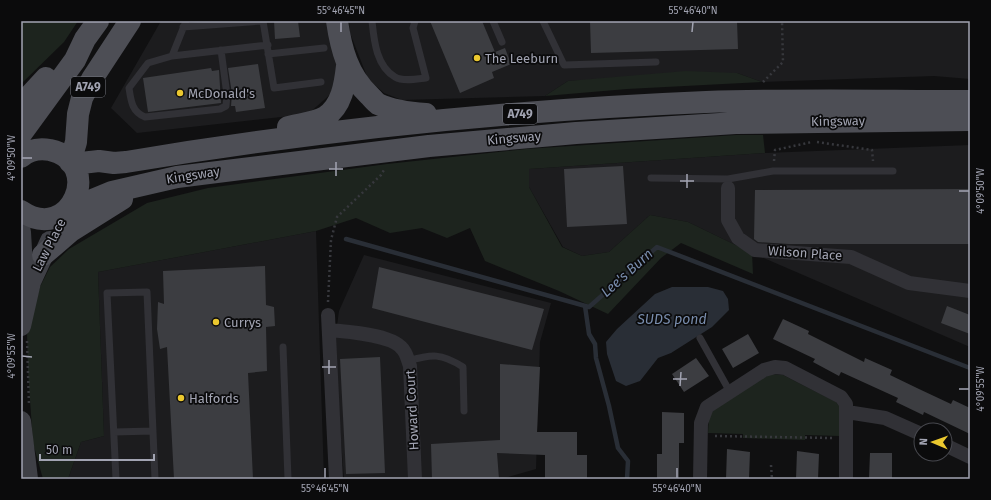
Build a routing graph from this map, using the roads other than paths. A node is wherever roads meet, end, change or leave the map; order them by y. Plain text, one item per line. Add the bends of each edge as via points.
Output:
1 (98, 21) edge
2 (130, 21) edge
3 (262, 21) edge
4 (337, 21) edge
5 (372, 21) edge
6 (415, 21) edge
7 (493, 21) edge
8 (543, 21) edge
9 (185, 24) edge
10 (84, 39) junction
11 (502, 42) dead end
12 (268, 45) junction
13 (324, 48) dead end
14 (221, 50) junction
15 (268, 54) junction
16 (172, 56) junction
17 (656, 62) dead end
18 (348, 66) junction
19 (321, 82) dead end
20 (970, 101) edge
21 (21, 106) edge
22 (471, 118) junction
23 (970, 120) edge
24 (21, 134) edge
25 (190, 152) junction
26 (21, 157) edge
27 (71, 163) junction
28 (893, 171) dead end
29 (651, 178) dead end
30 (728, 184) junction
31 (139, 186) junction
32 (21, 211) edge
33 (66, 211) junction
34 (21, 232) edge
35 (43, 255) junction
36 (21, 274) edge
37 (970, 291) edge
38 (328, 315) road end
39 (24, 330) edge
40 (329, 330) junction
41 (700, 338) dead end
42 (283, 347) dead end
43 (408, 361) junction
44 (730, 392) junction
45 (464, 412) dead end
46 (847, 412) junction
47 (25, 414) edge
48 (913, 430) edge
49 (153, 431) junction
50 (114, 432) junction
51 (953, 450) edge
52 (970, 457) edge
53 (28, 479) edge
54 (116, 479) edge
55 (155, 479) edge
56 (288, 479) edge
57 (336, 479) edge
58 (415, 479) edge
59 (700, 479) edge
60 (846, 479) edge

1 - 10 main road, A749
2 - 27 main road, A749 via 82,98
3 - 9 lane
3 - 12 lane
4 - 18 main road via 340,43
5 - 6 lane via 380,61 395,78 409,80 426,78 413,28
7 - 11 lane
8 - 17 lane via 564,65
9 - 16 lane
10 - 21 main road
10 - 24 main road, A749 via 75,60
12 - 14 lane
12 - 15 lane
13 - 15 lane
14 - 16 lane
14 - 16 lane via 226,106 220,109 145,117 139,115 132,105 129,88 148,63
15 - 19 lane via 274,88
18 - 22 main road via 362,89 377,103 403,112
18 - 25 main road via 342,95 324,117
20 - 22 main road, Kingsway / A749 via 715,102
22 - 25 main road, Kingsway / A749
23 - 31 main road, Kingsway / A749 via 736,123 576,133 323,157 177,176
25 - 27 main road, Kingsway / A749 via 126,162
26 - 27 main road via 33,150 46,149 58,152
27 - 33 main road via 78,176 78,185 75,199
28 - 30 lane via 773,171
29 - 30 lane
30 - 37 street, Wilson Place via 728,220 738,238 755,250 851,256 909,283
31 - 33 main road, Kingsway / A749 via 112,192
31 - 35 main road via 71,231
32 - 33 main road, A749 via 32,217 47,219
33 - 35 street, Law Place
34 - 36 street, Law Place
35 - 39 street, Law Place via 31,282
38 - 40 street
40 - 43 street, Howard Court via 389,340 404,350
40 - 57 street
41 - 44 lane
42 - 56 lane
43 - 45 lane via 428,355 449,359 463,368
43 - 58 street, Howard Court
44 - 46 street via 764,370 785,368 841,397 846,404
44 - 59 street via 707,407 702,416
46 - 48 street via 885,418
46 - 60 street
47 - 53 street
49 - 50 lane
49 - 50 lane via 147,292 107,293
49 - 55 lane
50 - 54 lane
51 - 52 street

